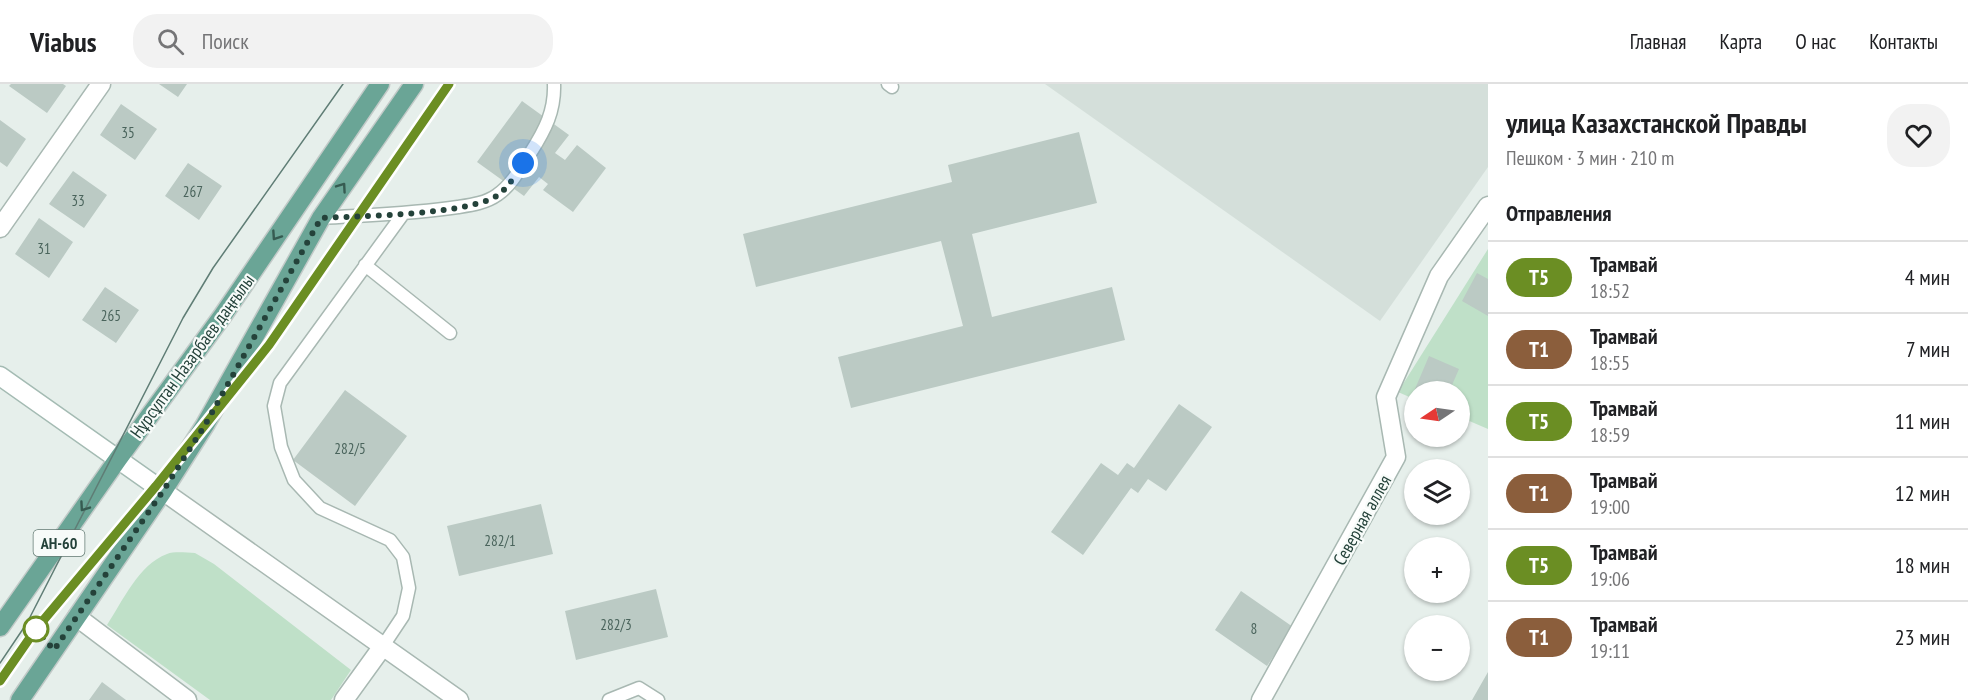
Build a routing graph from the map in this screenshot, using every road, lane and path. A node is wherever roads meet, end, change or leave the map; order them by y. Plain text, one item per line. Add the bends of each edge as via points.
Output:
1 (100, 84) edge
2 (380, 84) edge
3 (414, 84) edge
4 (554, 84) edge
5 (1488, 206) edge
6 (403, 214) junction
7 (321, 218) junction
8 (0, 228) edge
9 (365, 265) junction
10 (450, 333) dead end
11 (0, 376) edge
12 (118, 459) junction
13 (163, 491) junction
14 (77, 616) junction
15 (0, 627) edge
16 (383, 646) junction
17 (20, 700) edge
18 (187, 700) edge
19 (344, 700) edge
20 (459, 700) edge
21 (609, 700) edge
22 (658, 700) edge
23 (1261, 700) edge

1 - 8 street
2 -> 12 main road, Нұрсұлтан Назарбаев даңғылы / АН-60 via 223,315
7 -> 3 main road, Нұрсұлтан Назарбаев даңғылы
4 - 6 lane via 547,126 512,182 497,196 469,205
5 - 23 street, Северная аллея via 1439,276 1386,397 1396,457
6 - 7 lane
6 - 9 lane
7 - 13 main road, Нұрсұлтан Назарбаев даңғылы via 205,425
9 - 10 lane
9 - 16 lane via 280,383 274,406 281,447 294,480 320,508 390,540 403,557 408,588 403,616
11 - 12 street
12 - 13 street
12 -> 15 main road, Нұрсұлтан Назарбаев даңғылы / АН-60
13 - 14 main road, Нұрсұлтан Назарбаев даңғылы
13 - 16 street
14 - 17 main road, Нұрсұлтан Назарбаев даңғылы
14 - 18 street
16 - 19 street
16 - 20 street
21 - 22 lane via 639,688

